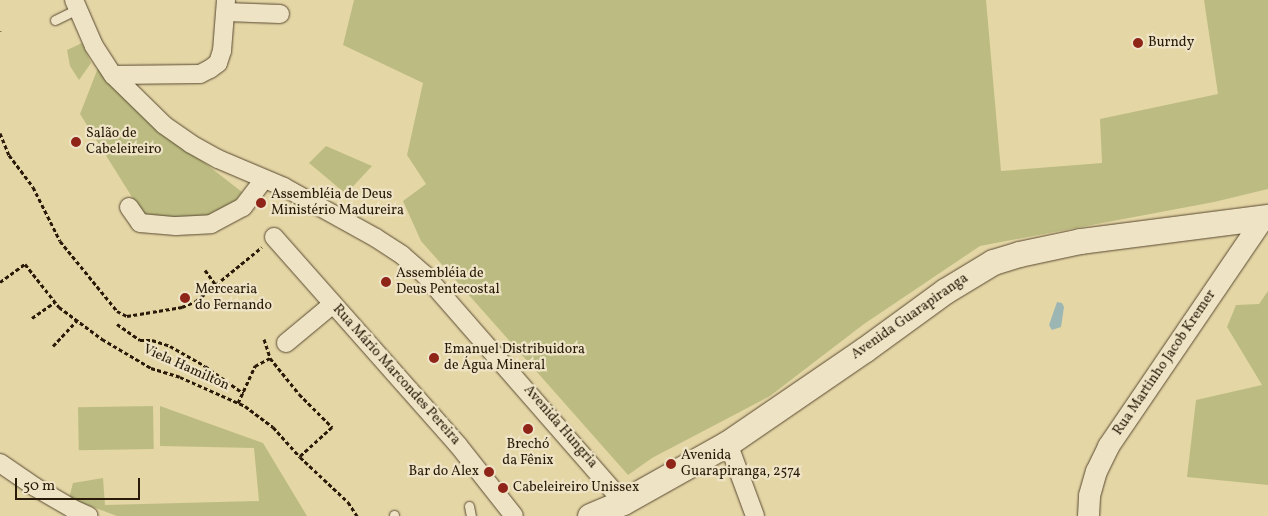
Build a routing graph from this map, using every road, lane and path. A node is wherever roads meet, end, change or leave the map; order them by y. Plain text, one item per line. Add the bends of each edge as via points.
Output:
1 (76, 4) edge
2 (226, 6) edge
3 (280, 14) dead end
4 (55, 20) dead end
5 (113, 75) junction
6 (0, 134) edge
7 (264, 179) junction
8 (129, 207) dead end
9 (1266, 218) edge
10 (274, 237) joint
11 (204, 270) dead end
12 (0, 282) edge
13 (216, 284) junction
14 (55, 302) junction
15 (333, 304) junction
16 (32, 318) dead end
17 (77, 320) junction
18 (117, 324) dead end
19 (264, 338) dead end
20 (286, 343) dead end
21 (53, 346) dead end
22 (270, 358) junction
23 (243, 393) junction
24 (238, 403) junction
25 (728, 443) junction
26 (300, 456) junction
27 (0, 462) edge
28 (623, 502) junction
29 (469, 506) dead end
30 (90, 516) edge
31 (357, 516) edge
32 (471, 516) edge
33 (514, 516) edge
34 (590, 516) edge
35 (755, 516) edge
36 (1088, 516) edge

1 - 4 lane
1 - 5 street, Avenida Hungria via 94,46
2 - 3 street
2 - 5 street via 222,51 218,63 210,69 200,74
5 - 7 street, Avenida Hungria via 164,125 191,144
6 - 13 path via 60,241 117,311 127,316 182,307 196,301
7 - 8 street via 243,207 211,224 176,226 140,222
7 - 28 street, Avenida Hungria via 376,238 425,275
9 - 25 main road, Avenida Guarapiranga via 1080,241 993,262 945,291
9 - 36 street, Rua Martinho Jacob Kremer via 1108,446 1089,495
10 - 13 path
10 - 15 street, Rua Mário Marcondes Pereira
11 - 13 path
12 - 14 path, Viela Hamilton via 26,264
14 - 16 path
14 - 17 path, Viela Hamilton
15 - 20 street
15 - 33 street, Rua Mário Marcondes Pereira via 458,445
17 - 21 path
17 - 24 path, Viela Hamilton via 102,339 152,368
18 - 23 path via 140,340 170,346
19 - 22 path
22 - 23 path via 255,366
22 - 26 path via 298,394 332,427
23 - 24 path
24 - 26 path, Viela Hamilton via 273,427
25 - 28 main road, Avenida Guarapiranga
25 - 35 street
26 - 31 path, Viela Hamilton via 348,502
27 - 30 street via 35,487
28 - 34 main road, Avenida Guarapiranga
29 - 32 lane

